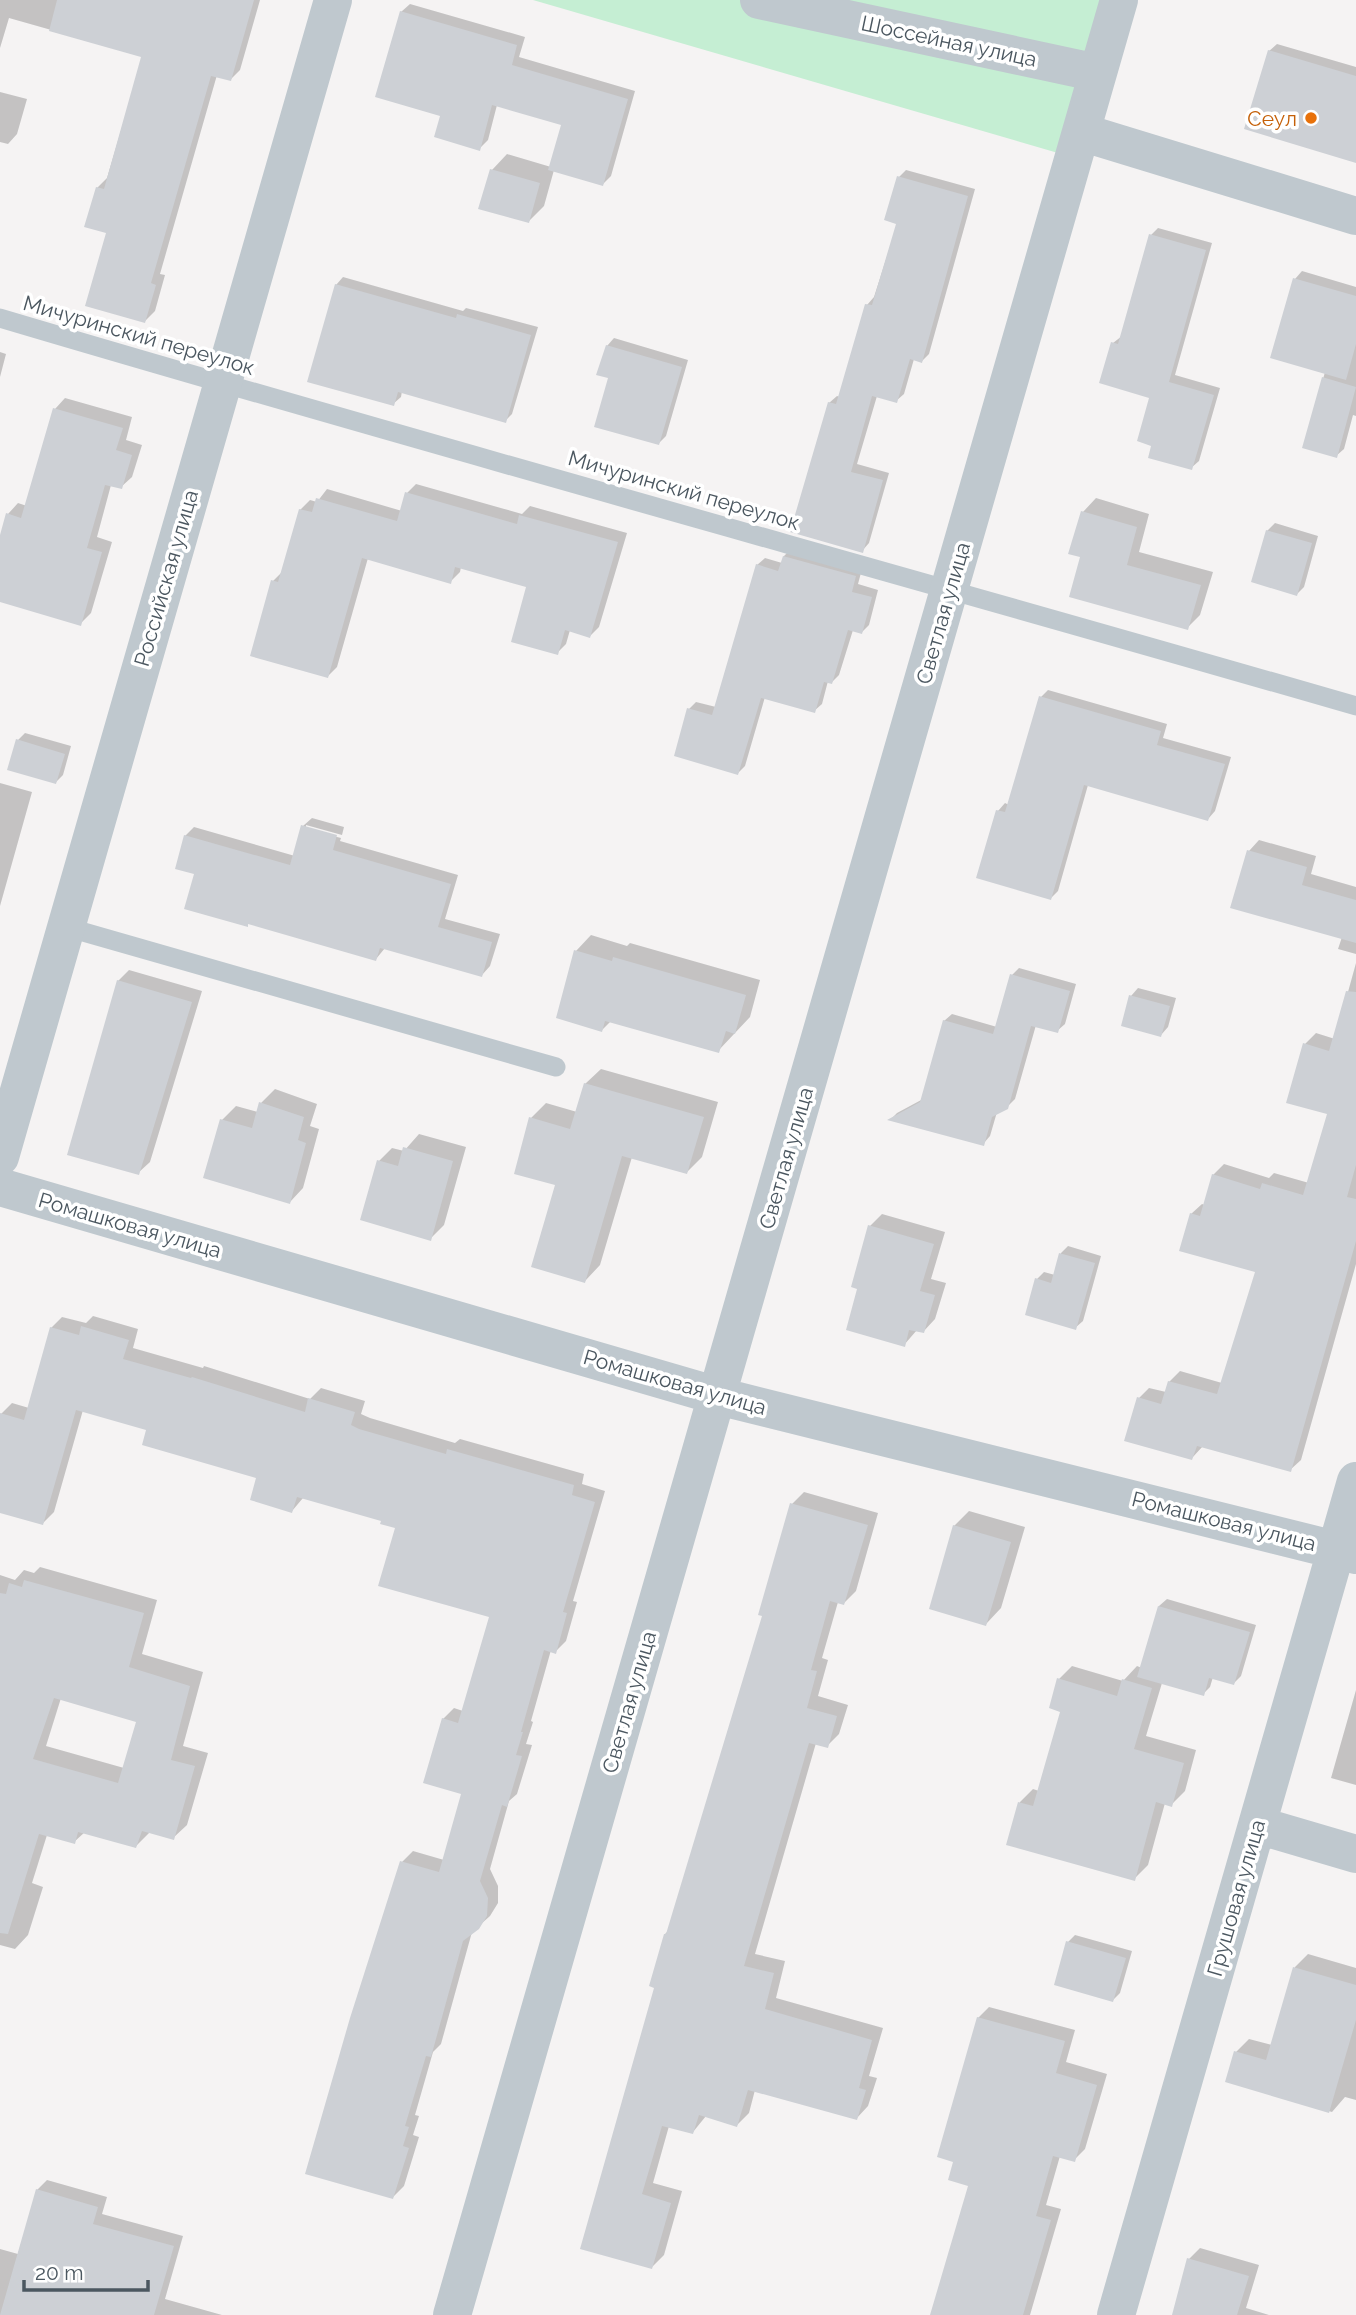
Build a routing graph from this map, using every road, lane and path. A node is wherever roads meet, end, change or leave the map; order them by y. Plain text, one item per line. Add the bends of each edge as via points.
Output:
1 (333, 0) edge
2 (349, 0) edge
3 (759, 0) edge
4 (1119, 0) edge
5 (318, 54) junction
6 (1098, 73) junction
7 (1081, 132) junction
8 (1356, 216) edge
9 (0, 318) edge
10 (222, 384) junction
11 (950, 588) junction
12 (1356, 706) edge
13 (66, 927) junction
14 (556, 1067) dead end
15 (0, 1157) edge
16 (0, 1187) edge
17 (718, 1396) junction
18 (1356, 1481) edge
19 (1346, 1552) edge
20 (1257, 1825) junction
21 (1356, 1854) edge
22 (452, 2315) edge
23 (1116, 2315) edge

1 - 5 street, Российская улица
2 - 5 lane
3 - 6 street, Шоссейная улица
4 - 6 street, Светлая улица
5 - 10 street, Российская улица
6 - 7 street, Светлая улица
7 - 8 street
7 - 11 street, Светлая улица
9 - 10 lane, Мичуринский переулок
10 - 11 lane, Мичуринский переулок
10 - 13 street, Российская улица
11 - 12 lane, Мичуринский переулок
11 - 17 street, Светлая улица
13 - 14 lane
13 - 15 street, Российская улица
16 - 17 street, Ромашковая улица
17 - 19 street, Ромашковая улица
17 - 22 street, Светлая улица
18 - 19 street, Грушовая улица
19 - 20 street, Грушовая улица
20 - 21 street
20 - 23 street, Грушовая улица

